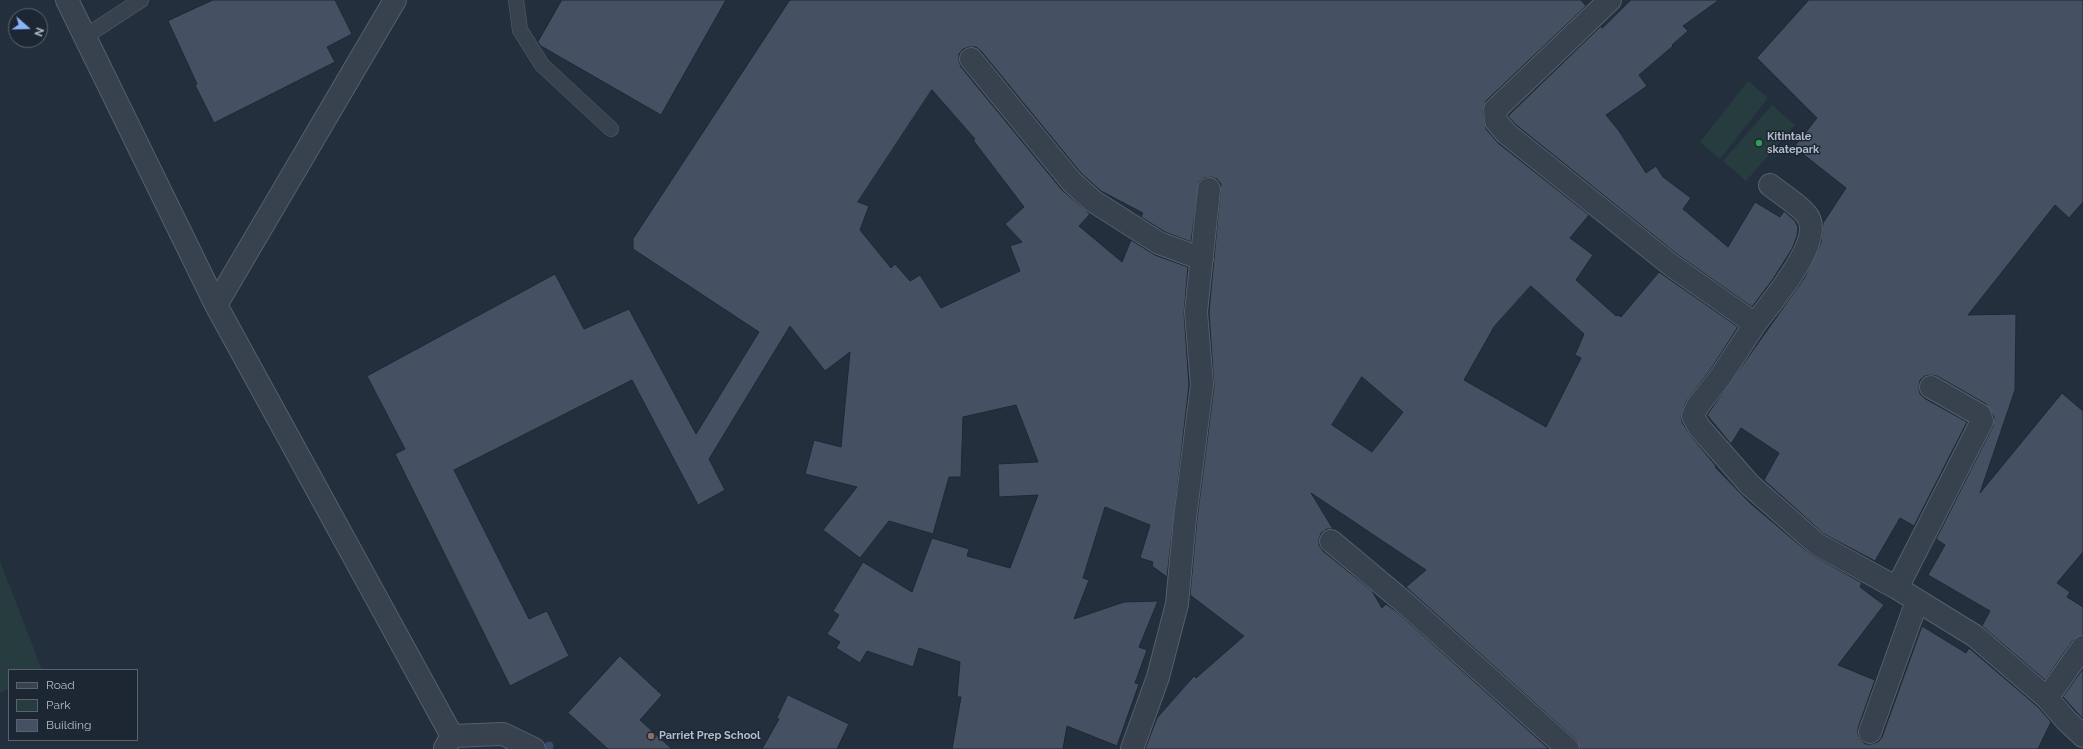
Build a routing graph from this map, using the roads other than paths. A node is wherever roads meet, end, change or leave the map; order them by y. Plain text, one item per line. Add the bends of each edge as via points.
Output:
1 (67, 0) edge
2 (141, 0) edge
3 (395, 0) edge
4 (516, 0) edge
5 (1610, 0) edge
6 (86, 36) junction
7 (971, 59) dead end
8 (611, 129) dead end
9 (1770, 185) dead end
10 (1209, 189) dead end
11 (1202, 259) junction
12 (216, 305) junction
13 (1755, 324) junction
14 (1931, 387) dead end
15 (1331, 541) dead end
16 (1897, 588) junction
17 (1917, 601) junction
18 (2083, 647) edge
19 (2047, 698) junction
20 (1870, 732) dead end
21 (2083, 736) edge
22 (448, 742) edge
23 (534, 749) edge
24 (1132, 749) edge
25 (1568, 749) edge

1 - 6 street
2 - 6 lane
3 - 12 street
4 - 8 lane via 520,30 542,65
5 - 13 street via 1495,110 1496,121 1506,133 1671,265
6 - 12 street
7 - 11 street via 1072,182 1093,201 1159,243
9 - 13 street via 1807,215 1811,228 1809,244 1802,259
10 - 11 street
11 - 24 street via 1196,312 1202,385 1177,604 1158,677
12 - 22 street
13 - 16 street via 1697,407 1693,416 1695,421 1750,485 1816,544
14 - 16 street via 1980,415 1982,420
15 - 25 street via 1405,603
16 - 17 street
17 - 19 street via 1975,636
17 - 20 street
18 - 19 street
19 - 21 street
22 - 23 street via 503,734

